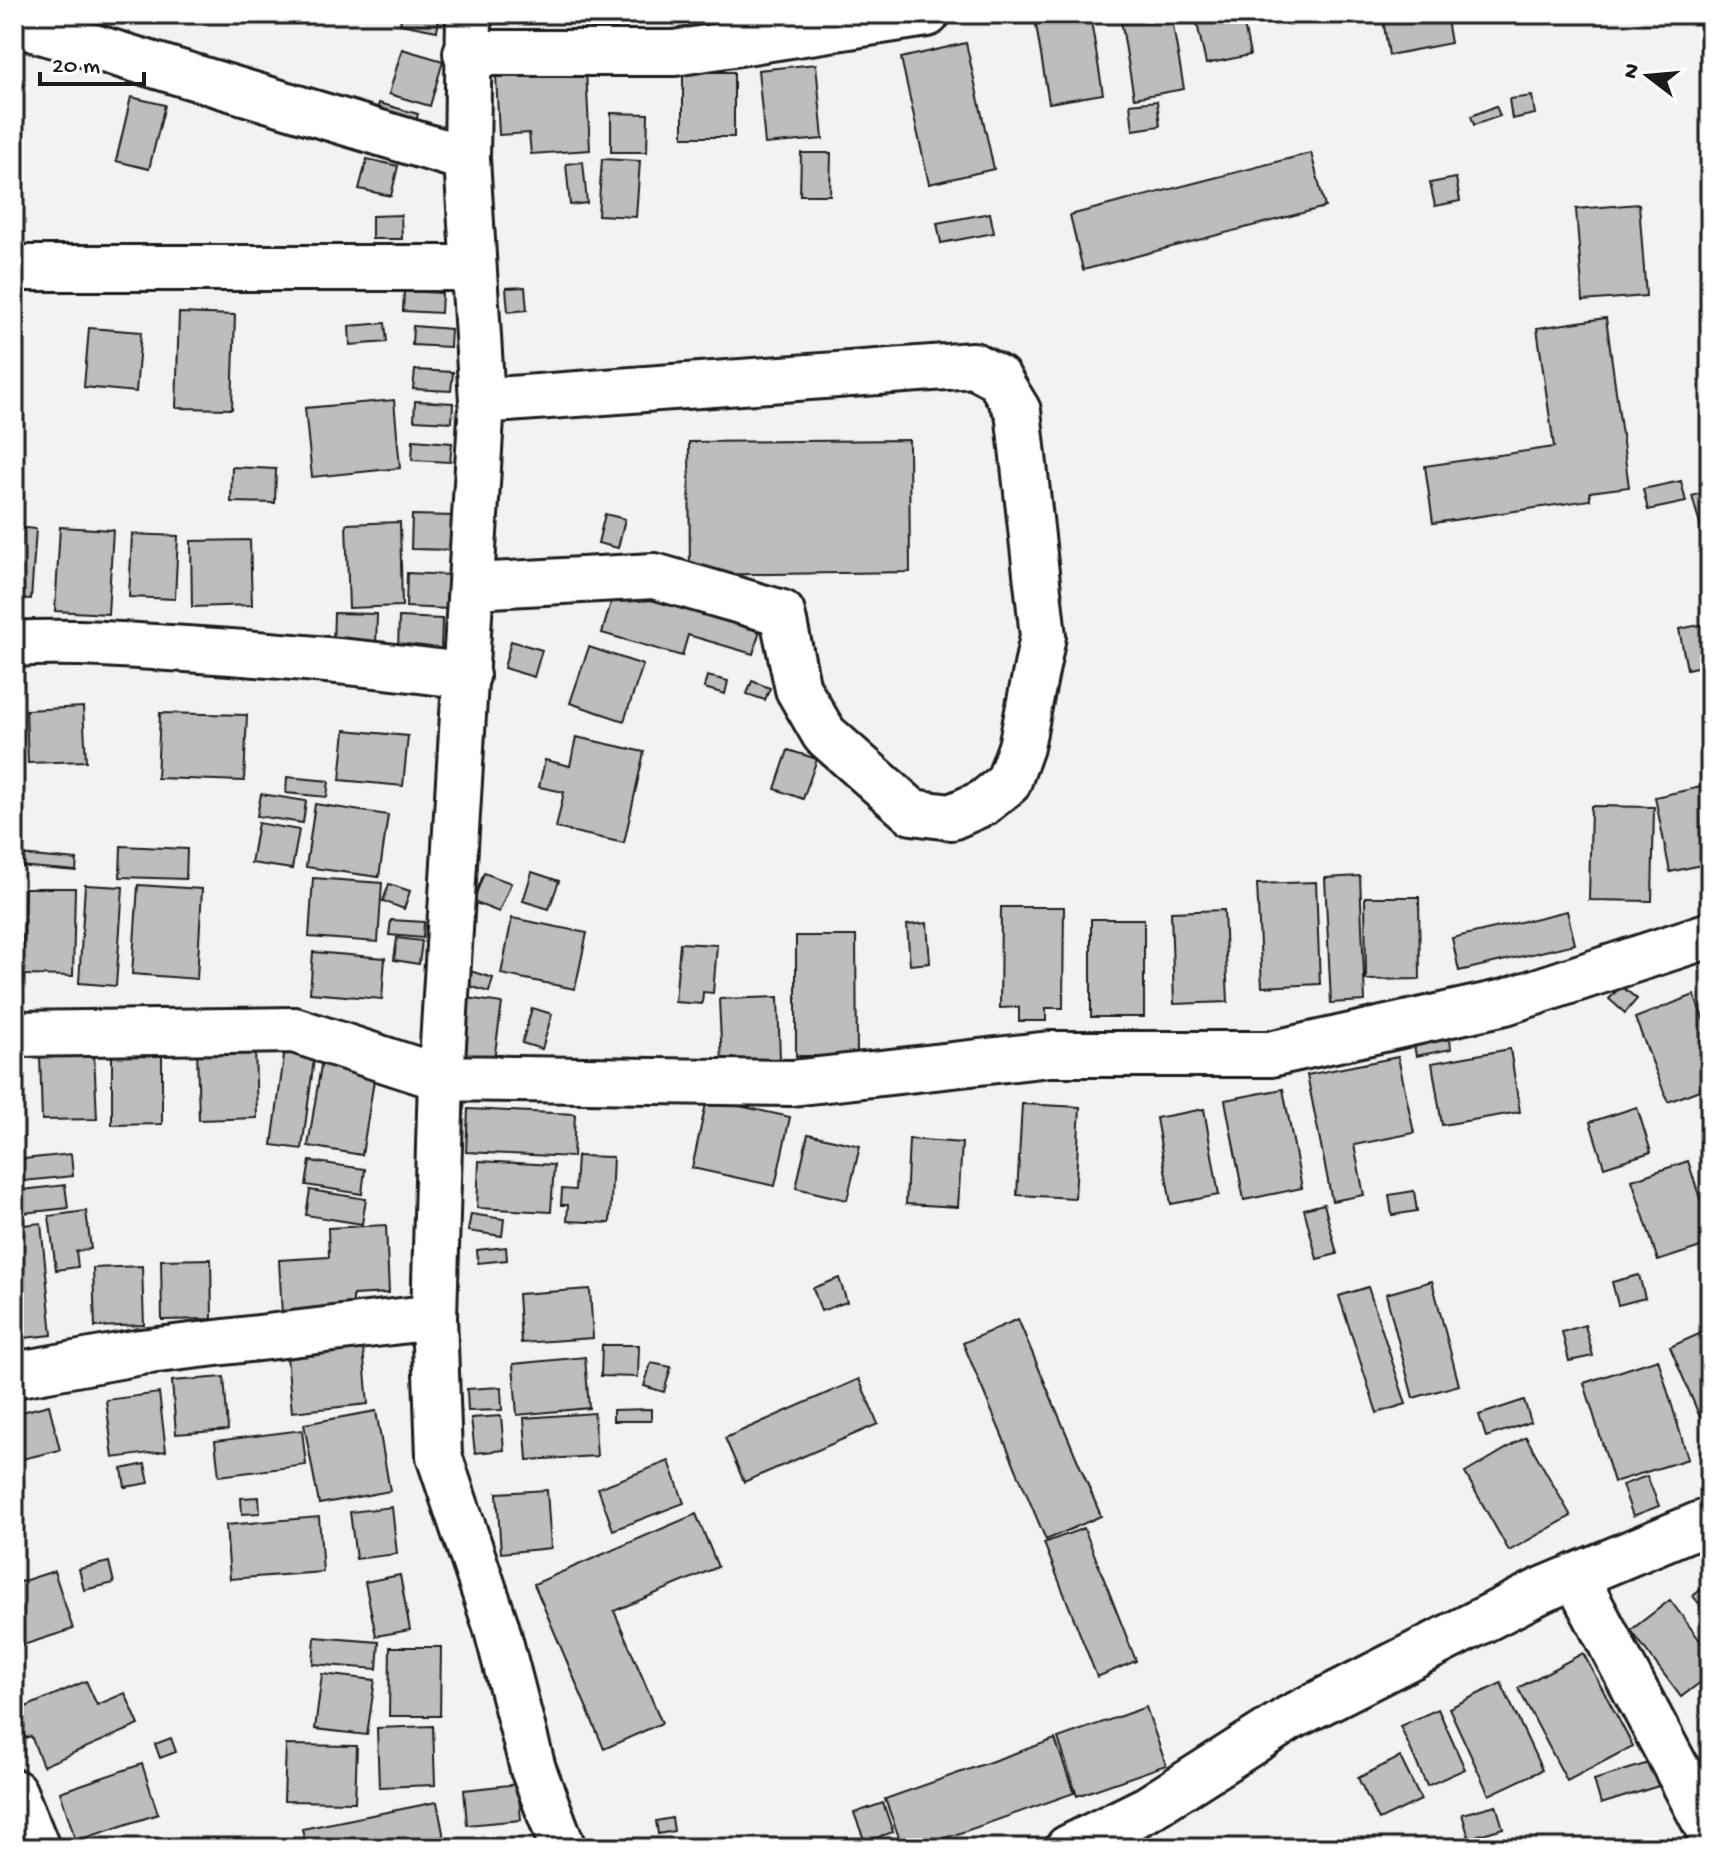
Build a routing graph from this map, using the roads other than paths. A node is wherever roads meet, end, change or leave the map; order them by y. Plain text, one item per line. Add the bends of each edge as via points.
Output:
1 (927, 14) edge
2 (14, 23) edge
3 (467, 33) edge
4 (467, 159) junction
5 (14, 268) edge
6 (471, 268) junction
7 (482, 401) junction
8 (473, 586) junction
9 (14, 644) edge
10 (467, 676) junction
11 (1710, 935) edge
12 (14, 1034) edge
13 (441, 1078) junction
14 (434, 1317) junction
15 (14, 1375) edge
16 (1710, 1520) edge
17 (1575, 1576) junction
18 (14, 1792) edge
19 (1710, 1832) edge
20 (1091, 1843) edge
21 (37, 1848) edge
22 (563, 1848) edge

1 - 3 street via 674,53
2 - 4 street
3 - 4 street
4 - 6 street
5 - 6 street
6 - 7 street
7 - 8 street
7 - 8 street via 973,365 986,369 998,378 1018,411 1043,636 1021,747 1008,783 983,803 951,817 912,812 824,734 798,689 782,613 654,576
8 - 10 street
9 - 10 street via 57,641 247,653
10 - 13 street
11 - 13 street via 1505,1002 1270,1054 1050,1054 792,1083
12 - 13 street via 294,1030
13 - 14 street
14 - 15 street via 141,1352
14 - 22 street via 439,1456 496,1626 533,1769
16 - 17 street
17 - 19 street
17 - 20 street via 1290,1718
18 - 21 street

